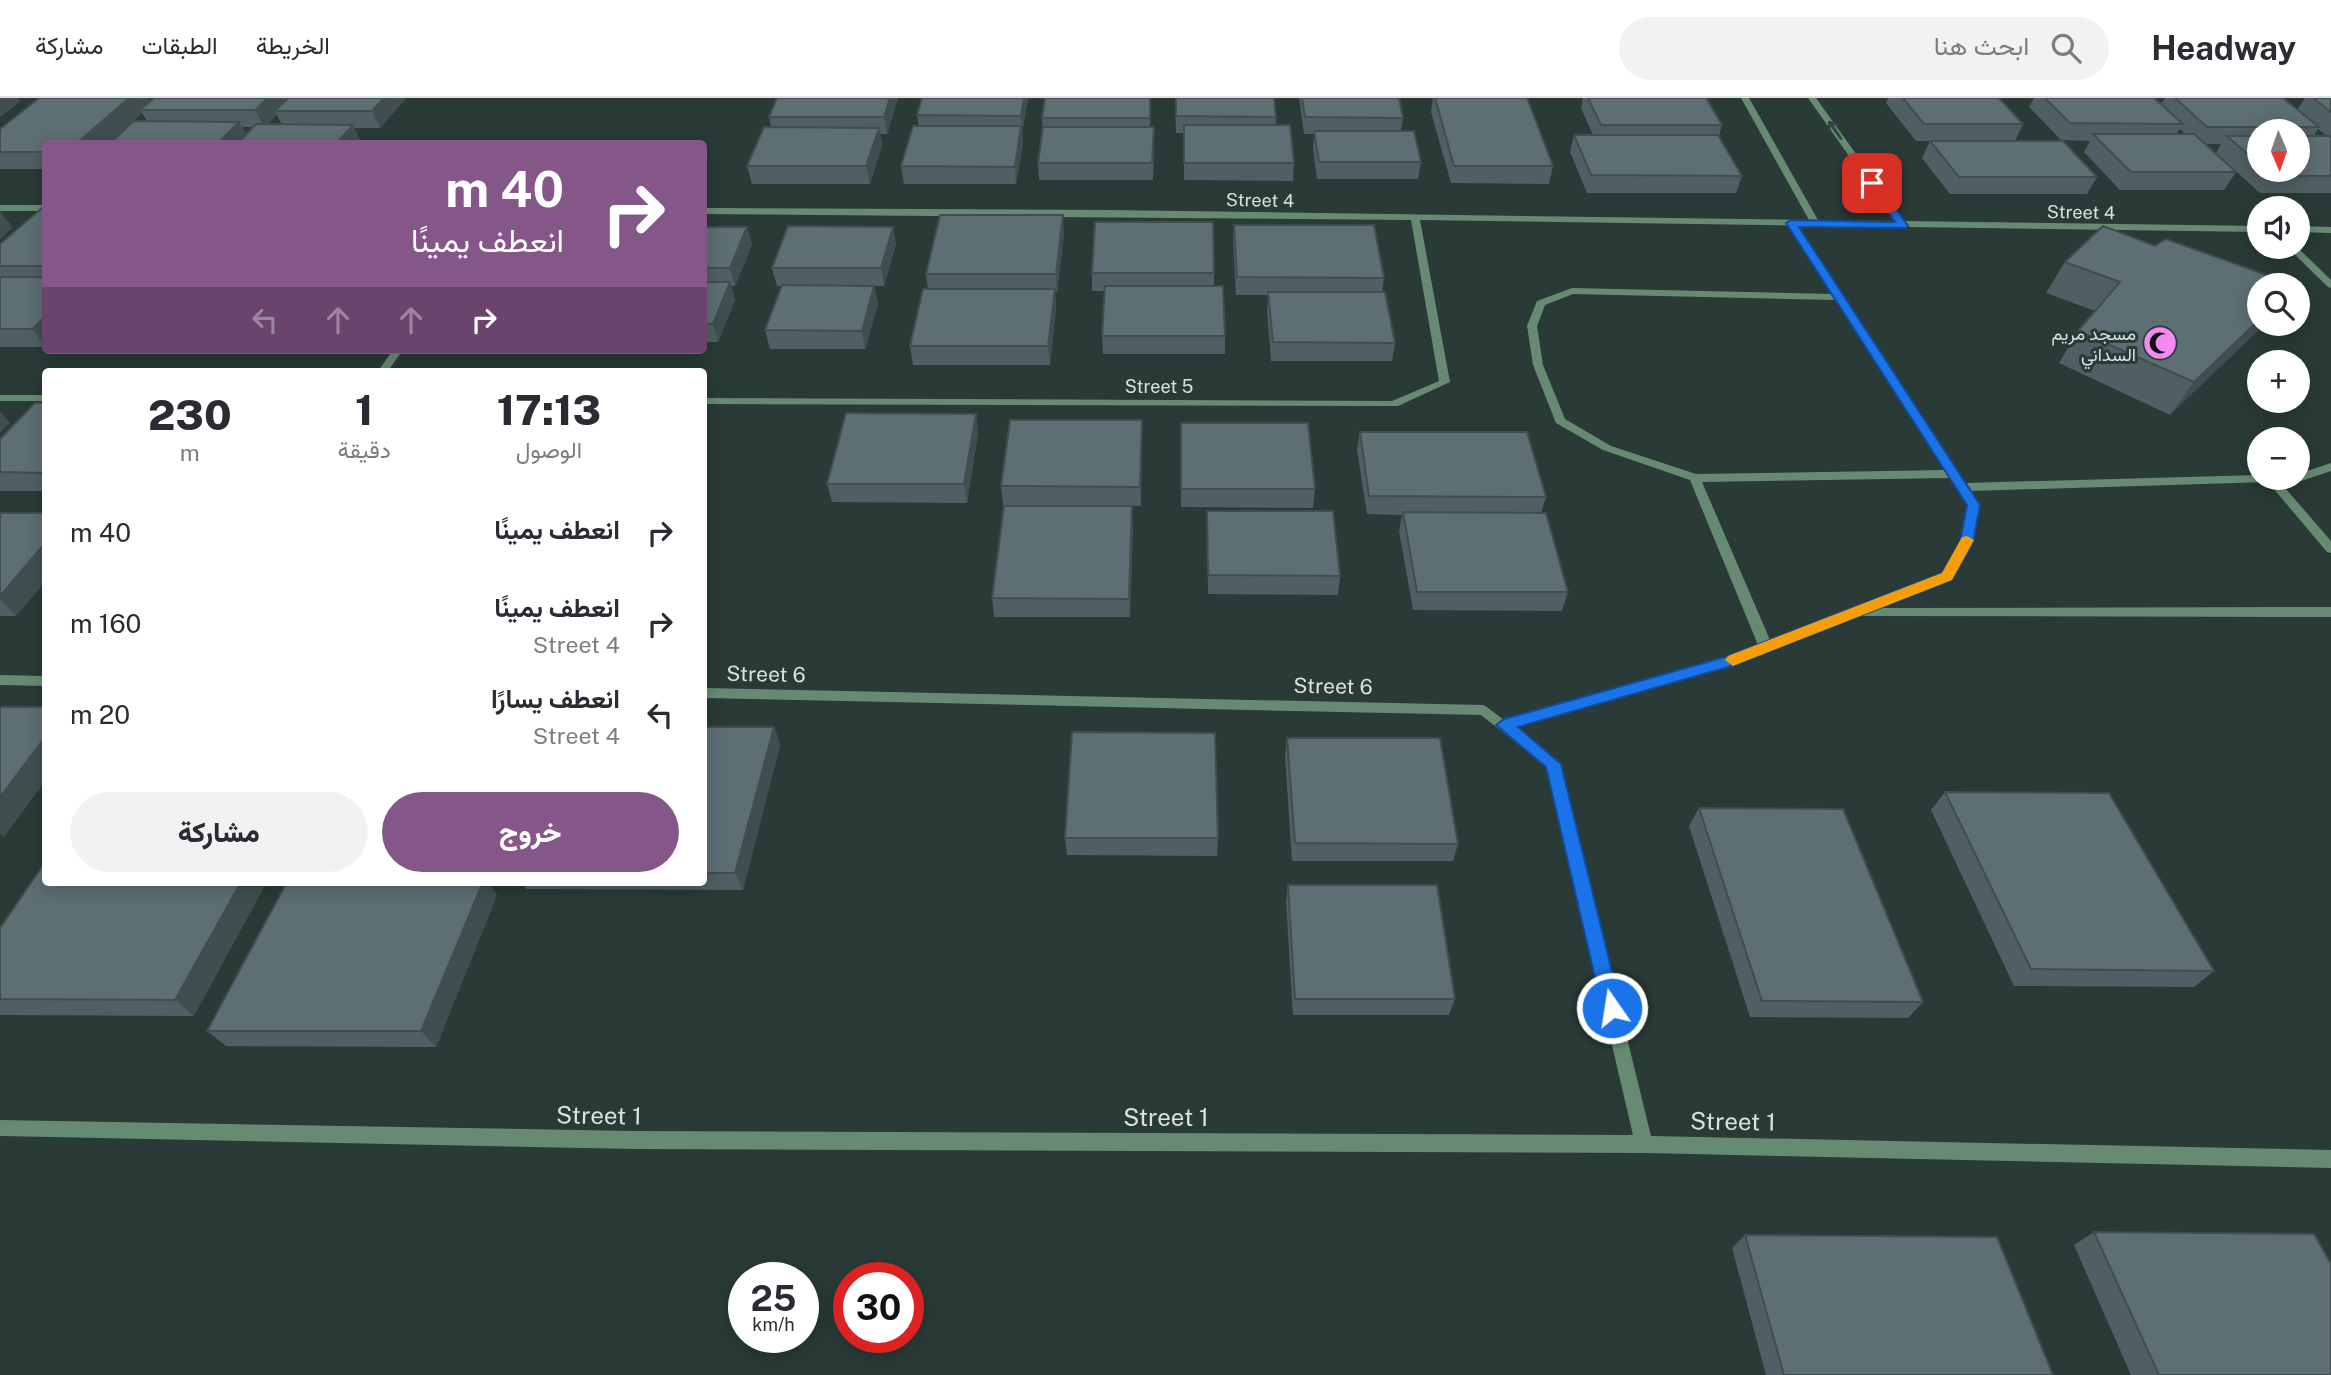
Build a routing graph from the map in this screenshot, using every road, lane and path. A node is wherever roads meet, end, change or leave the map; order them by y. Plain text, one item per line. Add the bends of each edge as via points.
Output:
1 (1745, 98) edge
2 (1812, 98) edge
3 (0, 208) edge
4 (42, 208) edge
5 (707, 211) edge
6 (1415, 219) junction
7 (1791, 223) junction
8 (1816, 223) junction
9 (1903, 226) junction
10 (2247, 229) edge
11 (2310, 229) edge
12 (2331, 230) edge
13 (2304, 259) edge
14 (2331, 285) edge
15 (1839, 297) junction
16 (0, 398) edge
17 (42, 398) edge
18 (707, 401) edge
19 (2331, 467) edge
20 (1954, 474) junction
21 (2310, 474) edge
22 (1695, 478) junction
23 (2247, 480) edge
24 (1962, 487) junction
25 (2281, 490) edge
26 (2331, 549) edge
27 (2331, 612) edge
28 (1854, 613) junction
29 (1766, 647) junction
30 (0, 680) edge
31 (42, 681) edge
32 (707, 693) edge
33 (1504, 725) junction
34 (0, 1128) edge
35 (1644, 1144) junction
36 (2331, 1159) edge

1 - 8 street
9 -> 2 street
3 - 4 street
5 - 6 street, Street 4
6 - 7 street, Street 4
6 - 18 street, Street 5 via 1445,382 1394,404
7 - 8 street, Street 4
7 - 15 street
8 - 9 street, Street 4
9 - 10 street, Street 4
11 - 12 street
13 - 14 street
15 - 20 street
15 - 22 street via 1572,291 1541,303 1532,326 1538,365 1560,421 1607,448
16 - 17 street
19 - 21 street
20 - 22 street
20 - 24 street
22 - 29 street
23 - 24 street
24 - 28 street via 1973,505 1966,543 1947,577
25 - 26 street
27 - 28 street
28 - 29 street
29 - 33 street via 1730,662
30 - 31 street
32 - 33 street, Street 6 via 1484,710
33 - 35 street, Street 6 via 1553,764
34 - 35 street, Street 1 via 634,1140
35 - 36 street, Street 1

